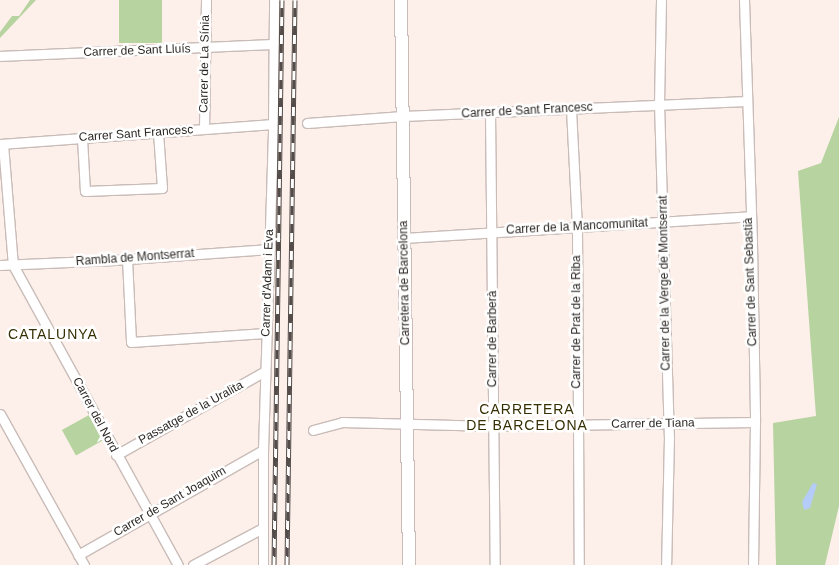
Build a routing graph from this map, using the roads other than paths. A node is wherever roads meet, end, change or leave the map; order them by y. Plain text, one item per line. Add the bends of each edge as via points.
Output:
1 (206, 0) edge
2 (274, 0) edge
3 (401, 0) edge
4 (660, 0) edge
5 (744, 0) edge
6 (274, 44) junction
7 (204, 48) junction
8 (0, 56) edge
9 (747, 100) junction
10 (659, 103) junction
11 (571, 110) junction
12 (490, 112) junction
13 (403, 116) junction
14 (307, 123) dead end
15 (273, 124) junction
16 (204, 129) junction
17 (158, 132) junction
18 (82, 138) junction
19 (1, 144) edge
20 (749, 216) junction
21 (664, 222) junction
22 (577, 227) junction
23 (493, 232) junction
24 (404, 238) junction
25 (269, 248) junction
26 (127, 259) junction
27 (0, 265) edge
28 (13, 265) junction
29 (266, 333) junction
30 (265, 371) junction
31 (0, 414) edge
32 (755, 422) junction
33 (407, 424) junction
34 (578, 424) junction
35 (668, 424) junction
36 (493, 426) junction
37 (313, 430) dead end
38 (263, 450) junction
39 (116, 454) junction
40 (148, 514) junction
41 (263, 528) junction
42 (78, 555) junction
43 (84, 565) edge
44 (178, 565) edge
45 (193, 565) edge
46 (263, 565) edge
47 (410, 565) edge
48 (495, 565) edge
49 (578, 565) edge
50 (666, 565) edge
51 (753, 565) edge

1 - 7 street, Carrer de La Sínia
2 - 6 street, Carrer d'Adam i Eva
3 - 13 main road, Carretera de Barcelona
4 - 10 street, Carrer de la Verge de Montserrat
5 - 9 street, Carrer de Sant Sebastià
6 - 7 street, Carrer de Sant Lluís
6 - 15 street, Carrer d'Adam i Eva
7 - 8 street, Carrer de Sant Lluís
7 - 16 street, Carrer de La Sínia
9 - 10 street, Carrer de Sant Francesc
9 - 20 street, Carrer de Sant Sebastià
10 - 11 street, Carrer de Sant Francesc
10 - 21 street, Carrer de la Verge de Montserrat
11 - 12 street, Carrer de Sant Francesc
11 - 22 street, Carrer de Prat de la Riba
12 - 13 street, Carrer de Sant Francesc
12 - 23 street, Carrer de Barberà
13 - 14 street, Carrer de Sant Francesc
13 - 24 main road, Carretera de Barcelona
15 - 16 street, Carrer Sant Francesc
15 - 25 street, Carrer d'Adam i Eva
16 - 17 street, Carrer Sant Francesc
17 - 18 street, Carrer Sant Francesc
17 - 18 street via 162,188 86,191
18 - 19 street, Carrer Sant Francesc
19 - 28 street
20 - 21 street, Carrer de la Mancomunitat
20 - 32 street, Carrer de Sant Sebastià
21 - 22 street, Carrer de la Mancomunitat
21 - 35 street, Carrer de la Verge de Montserrat
22 - 23 street, Carrer de la Mancomunitat
22 - 34 street, Carrer de Prat de la Riba
23 - 24 street, Carrer de la Mancomunitat
23 - 36 street, Carrer de Barberà
24 - 33 main road, Carretera de Barcelona
25 - 26 street, Rambla de Montserrat
25 - 29 street, Carrer d'Adam i Eva
26 - 28 street, Rambla de Montserrat
26 - 29 street via 131,342
27 - 28 street, Rambla de Montserrat
28 - 39 street, Carrer del Nord
29 - 30 street, Carrer d'Adam i Eva
30 - 38 street, Carrer d'Adam i Eva
30 - 39 street, Passatge de la Uralita
31 - 42 street
32 - 35 street, Carrer de Tiana
32 - 51 street, Carrer de Sant Sebastià
33 - 36 street, Carrer de Tiana
33 - 37 street, Carrer de Tiana via 342,422
33 - 47 main road, Carretera de Barcelona
34 - 35 street, Carrer de Tiana
34 - 36 street, Carrer de Tiana
34 - 49 street, Carrer de Prat de la Riba
35 - 50 street, Carrer de la Verge de Montserrat
36 - 48 street, Carrer de Barberà
38 - 40 street, Carrer de Sant Joaquim
38 - 41 street, Carrer d'Adam i Eva
39 - 40 street, Carrer del Nord
40 - 42 street, Carrer de Sant Joaquim
40 - 44 street, Carrer del Nord
41 - 45 street
41 - 46 street, Carrer d'Adam i Eva
42 - 43 street

